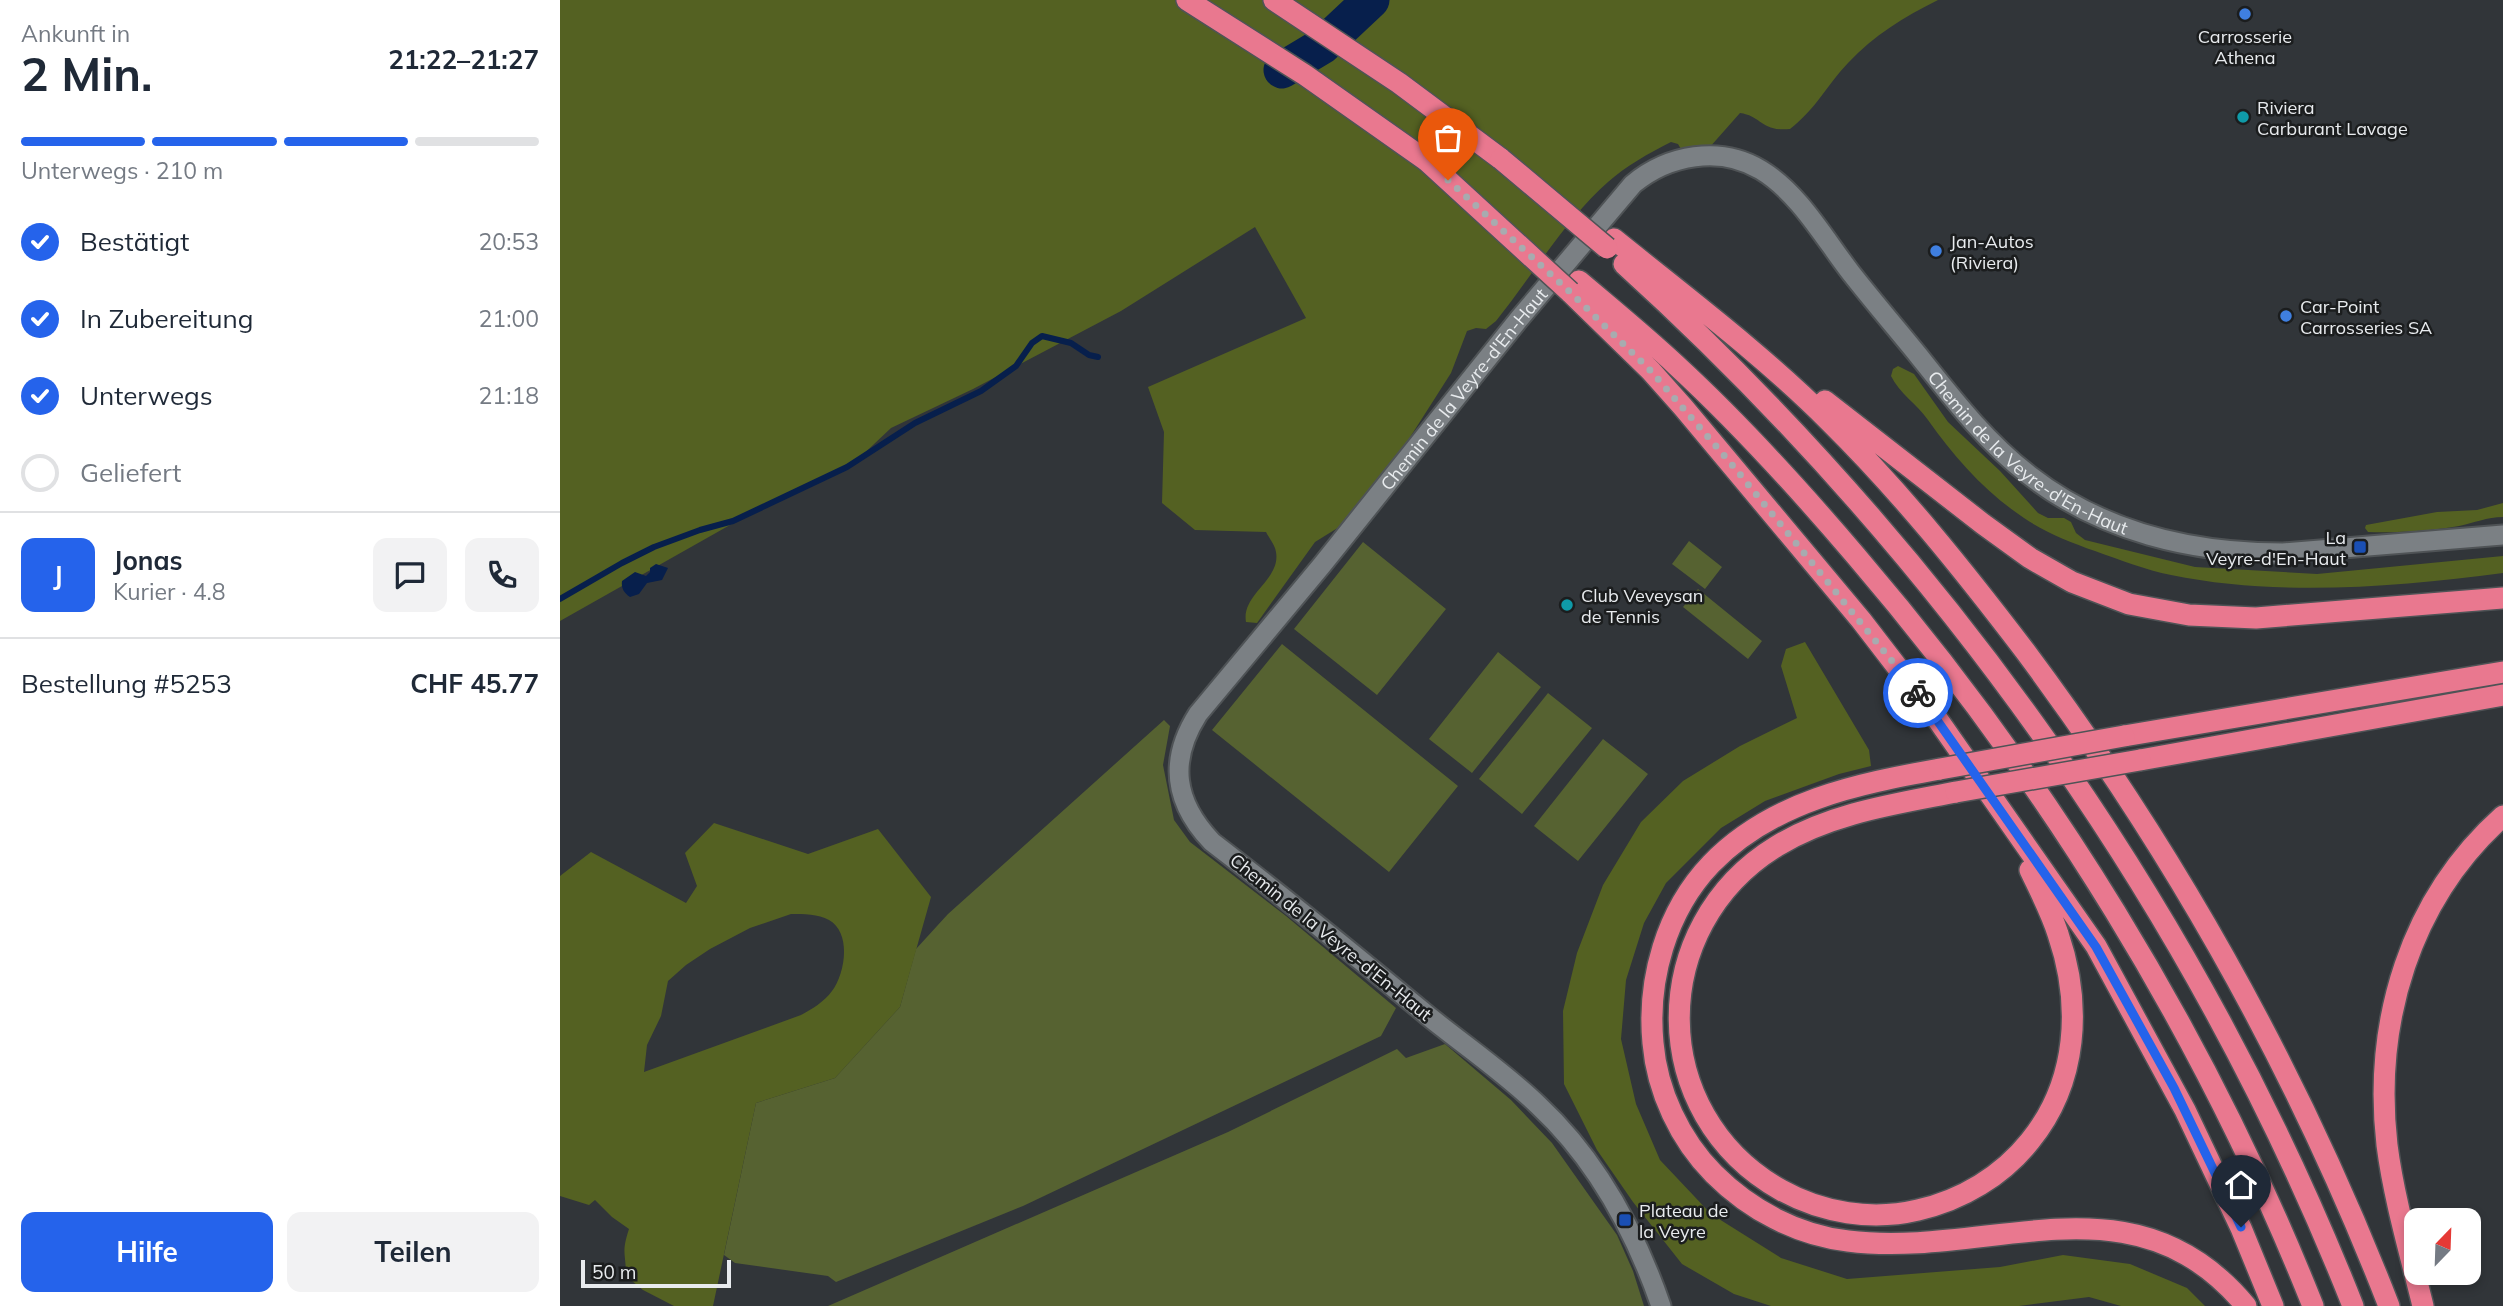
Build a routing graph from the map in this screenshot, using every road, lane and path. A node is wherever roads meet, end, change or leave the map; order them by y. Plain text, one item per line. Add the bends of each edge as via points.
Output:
1 (1187, 0) edge
2 (1274, 0) edge
3 (1611, 244) junction
4 (1575, 287) junction
5 (2503, 536) edge
6 (2503, 598) edge
7 (2503, 672) edge
8 (2503, 695) edge
9 (2503, 816) edge
10 (2008, 820) junction
11 (1661, 1306) edge
12 (2246, 1306) edge
13 (2273, 1306) edge
14 (2313, 1306) edge
15 (2353, 1306) edge
16 (2389, 1306) edge
17 (2423, 1306) edge

1 - 4 highway, bridge via 1328,90 1427,161
2 - 3 highway, bridge via 1399,83
3 - 6 highway via 2030,558 2092,591 2170,613 2230,618
3 - 15 highway via 1865,508 2035,724 2137,876 2221,1023 2277,1132
3 - 16 highway via 1762,360 1828,420 1948,553 2063,702 2158,844 2260,1022 2319,1139
4 - 10 highway via 1734,467 1901,670
4 - 14 highway via 1675,363 1782,472 1895,602 2005,742 2103,890 2172,1010 2252,1166
5 - 11 street, Chemin de la Veyre-d'En-Haut via 2245,553 2196,547 2113,523 2050,490 1995,447 1950,397 1802,207 1761,170 1734,159 1695,156 1657,167 1633,184 1198,714 1181,748 1178,771 1185,806 1212,842 1507,1077 1559,1126 1625,1220
7 - 12 highway, bridge via 1940,769 1816,798 1773,817 1709,866 1683,901 1667,936 1652,1009 1656,1064 1667,1102 1684,1135 1708,1168 1741,1199 1777,1220 1849,1241 1889,1243 2069,1228 2122,1232 2162,1242 2193,1258
8 - 10 highway, bridge via 1956,792 1852,815 1779,845 1726,888 1696,937 1685,965 1679,1011 1683,1058 1692,1089 1732,1154 1756,1174 1815,1206 1845,1213 1893,1215 1926,1209 1958,1197 1999,1172 2044,1121 2059,1093 2068,1061 2072,993 2059,935
9 - 17 highway via 2458,864 2428,911 2406,958 2391,1012 2385,1065 2387,1145
10 - 13 highway via 2096,947 2140,1023 2214,1168

